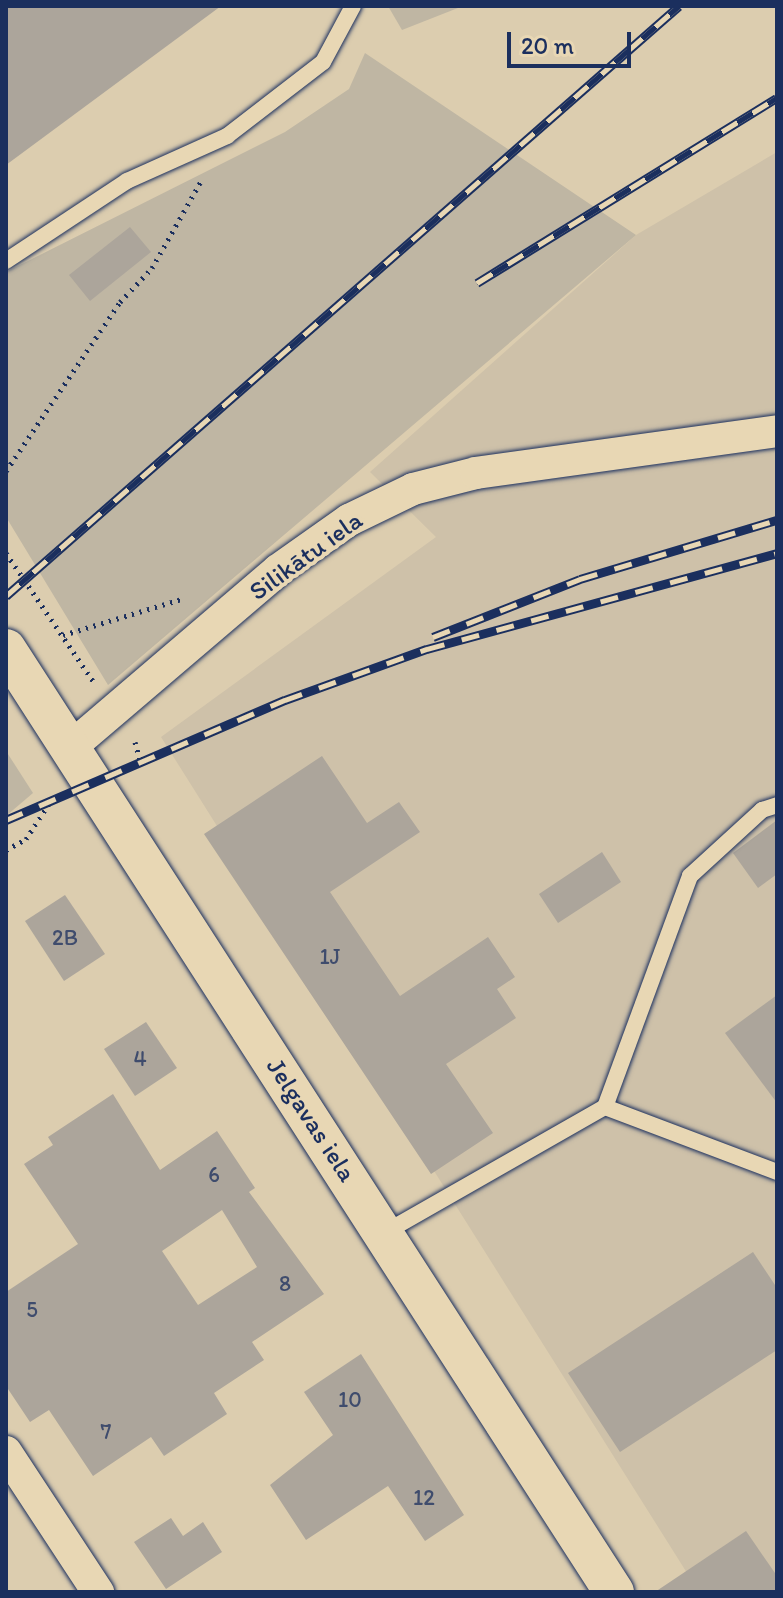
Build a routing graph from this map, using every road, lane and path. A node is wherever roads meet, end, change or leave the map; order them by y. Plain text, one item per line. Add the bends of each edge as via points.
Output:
1 (353, 6) edge
2 (227, 136) junction
3 (6, 261) edge
4 (777, 431) edge
5 (6, 471) edge
6 (6, 553) edge
7 (192, 596) dead end
8 (63, 635) junction
9 (6, 649) edge
10 (127, 725) junction
11 (133, 745) junction
12 (71, 747) junction
13 (141, 763) dead end
14 (52, 799) dead end
15 (777, 805) edge
16 (6, 850) edge
17 (605, 1107) junction
18 (777, 1172) edge
19 (384, 1234) junction
20 (6, 1452) edge
21 (98, 1592) edge
22 (614, 1592) edge

1 - 2 lane via 323,62
2 - 3 lane via 127,181
2 - 5 path via 152,268 120,302
4 - 10 street, Silikātu iela via 476,473 413,489 349,520 278,570
6 - 8 path
7 - 8 path
8 - 10 path
9 - 12 street, Jelgavas iela
10 - 11 path
10 - 11 path
10 - 12 street, Silikātu iela
11 - 13 path
12 - 19 street, Jelgavas iela
14 - 16 path via 26,839
15 - 17 lane via 762,810 690,876
17 - 18 lane
17 - 19 lane
19 - 22 street, Jelgavas iela
20 - 21 street

